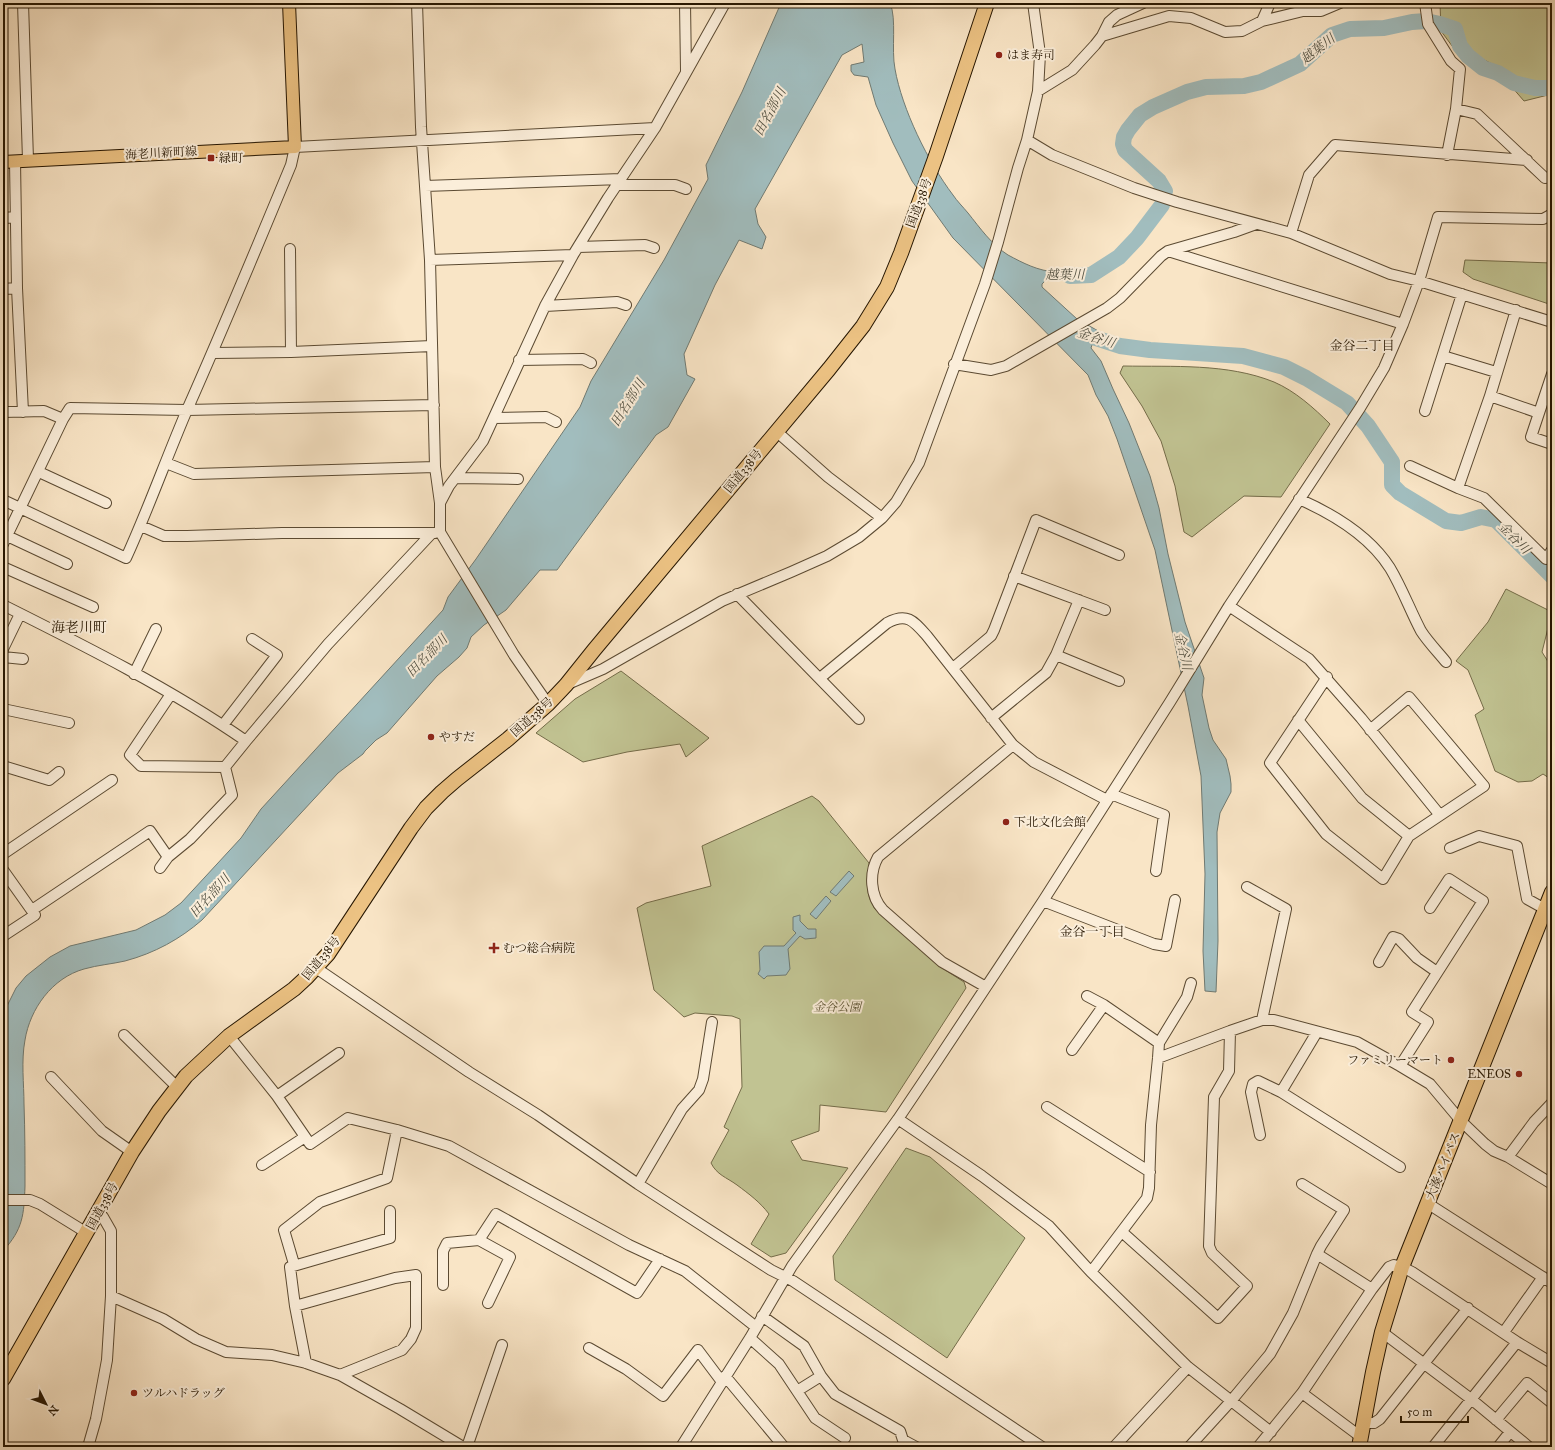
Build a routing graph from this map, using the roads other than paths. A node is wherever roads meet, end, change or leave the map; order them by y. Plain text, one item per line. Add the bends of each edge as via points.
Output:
1 (23, 3) edge
2 (289, 3) edge
3 (417, 3) edge
4 (685, 3) edge
5 (725, 3) edge
6 (987, 3) edge
7 (1033, 3) edge
8 (1143, 3) edge
9 (1270, 3) edge
10 (1340, 3) edge
11 (1425, 3) edge
12 (1262, 21) junction
13 (1102, 36) junction
14 (686, 71) junction
15 (1038, 91) junction
16 (1456, 109) junction
17 (655, 128) junction
18 (422, 140) junction
19 (1027, 140) junction
20 (295, 146) junction
21 (1447, 155) junction
22 (28, 160) junction
23 (1527, 160) junction
24 (9, 161) edge
25 (1545, 178) dead end
26 (619, 182) junction
27 (425, 186) junction
28 (686, 189) dead end
29 (1552, 214) edge
30 (15, 217) junction
31 (3, 218) edge
32 (1256, 224) junction
33 (1291, 233) junction
34 (654, 248) dead end
35 (290, 249) dead end
36 (576, 251) junction
37 (1168, 251) junction
38 (430, 260) junction
39 (1419, 281) junction
40 (16, 288) junction
41 (3, 289) edge
42 (1462, 294) junction
43 (626, 305) dead end
44 (545, 306) junction
45 (1516, 310) junction
46 (1552, 322) edge
47 (1403, 324) junction
48 (432, 346) junction
49 (291, 352) junction
50 (213, 353) junction
51 (1443, 356) junction
52 (519, 360) junction
53 (591, 363) dead end
54 (954, 364) junction
55 (1496, 372) junction
56 (1552, 374) edge
57 (1490, 396) junction
58 (434, 405) junction
59 (187, 410) junction
60 (1425, 411) dead end
61 (3, 412) edge
62 (23, 412) junction
63 (1539, 413) junction
64 (494, 418) junction
65 (63, 419) junction
66 (556, 422) dead end
67 (776, 431) junction
68 (1552, 444) edge
69 (166, 463) junction
70 (1410, 466) dead end
71 (435, 467) junction
72 (39, 472) junction
73 (456, 478) junction
74 (518, 479) dead end
75 (1458, 488) junction
76 (1299, 499) junction
77 (3, 500) edge
78 (106, 503) dead end
79 (440, 503) junction
80 (20, 508) junction
81 (882, 518) junction
82 (141, 526) junction
83 (436, 533) junction
84 (4, 538) edge
85 (1552, 550) edge
86 (1119, 555) dead end
87 (67, 564) dead end
88 (3, 567) edge
89 (1014, 576) junction
90 (737, 594) junction
91 (1079, 600) junction
92 (3, 606) edge
93 (1229, 606) junction
94 (93, 607) dead end
95 (1105, 610) dead end
96 (20, 614) junction
97 (156, 630) dead end
98 (252, 639) dead end
99 (3, 649) edge
100 (1056, 655) junction
101 (3, 657) edge
102 (23, 659) dead end
103 (1446, 662) dead end
104 (953, 668) junction
105 (134, 674) junction
106 (820, 678) junction
107 (1326, 678) junction
108 (1118, 680) dead end
109 (566, 685) junction
110 (171, 694) junction
111 (548, 704) junction
112 (3, 709) edge
113 (991, 718) junction
114 (859, 719) dead end
115 (1298, 720) junction
116 (69, 723) dead end
117 (223, 725) junction
118 (1370, 730) junction
119 (246, 741) junction
120 (1014, 745) junction
121 (3, 766) edge
122 (224, 767) junction
123 (59, 772) dead end
124 (112, 780) dead end
125 (1109, 797) junction
126 (1439, 814) junction
127 (1409, 836) junction
128 (1450, 848) dead end
129 (3, 854) edge
130 (168, 857) junction
131 (160, 868) dead end
132 (1156, 871) dead end
133 (5, 876) edge
134 (1247, 887) dead end
135 (1552, 892) edge
136 (1174, 900) dead end
137 (1043, 901) junction
138 (1430, 908) dead end
139 (1545, 909) junction
140 (32, 910) junction
141 (3, 936) edge
142 (1379, 962) dead end
143 (316, 968) junction
144 (1437, 972) junction
145 (1191, 983) dead end
146 (986, 987) junction
147 (1087, 996) dead end
148 (1104, 1005) junction
149 (1262, 1020) junction
150 (712, 1022) dead end
151 (1230, 1031) junction
152 (1317, 1032) junction
153 (124, 1035) dead end
154 (228, 1036) junction
155 (1159, 1043) junction
156 (1072, 1050) dead end
157 (339, 1053) dead end
158 (1158, 1058) junction
159 (1400, 1066) junction
160 (51, 1077) dead end
161 (177, 1086) junction
162 (1281, 1092) junction
163 (277, 1096) junction
164 (1552, 1103) edge
165 (1046, 1107) dead end
166 (898, 1119) junction
167 (1461, 1121) junction
168 (397, 1130) junction
169 (1260, 1135) dead end
170 (305, 1137) junction
171 (132, 1152) junction
172 (1508, 1157) junction
173 (262, 1165) dead end
174 (1400, 1167) dead end
175 (1150, 1172) junction
176 (638, 1184) junction
177 (1302, 1184) dead end
178 (1552, 1184) edge
179 (3, 1200) edge
180 (1427, 1203) junction
181 (390, 1211) dead end
182 (98, 1213) junction
183 (87, 1232) junction
184 (1122, 1232) junction
185 (479, 1240) junction
186 (1317, 1254) junction
187 (660, 1259) junction
188 (294, 1264) junction
189 (1402, 1267) junction
190 (1091, 1272) junction
191 (784, 1277) junction
192 (1548, 1280) edge
193 (444, 1285) dead end
194 (1372, 1289) junction
195 (111, 1296) junction
196 (488, 1303) dead end
197 (295, 1306) junction
198 (1468, 1308) junction
199 (762, 1316) junction
200 (756, 1327) junction
201 (1382, 1332) junction
202 (1504, 1332) junction
203 (750, 1338) junction
204 (1517, 1342) junction
205 (502, 1345) dead end
206 (589, 1348) dead end
207 (306, 1363) junction
208 (1552, 1363) edge
209 (1424, 1364) junction
210 (1188, 1367) junction
211 (340, 1375) junction
212 (820, 1376) junction
213 (723, 1379) junction
214 (3, 1380) edge
215 (798, 1391) junction
216 (1302, 1393) junction
217 (1471, 1399) junction
218 (1231, 1401) junction
219 (1552, 1403) edge
220 (1496, 1420) junction
221 (1271, 1432) junction
222 (1510, 1432) junction
223 (1361, 1436) edge
224 (845, 1438) dead end
225 (88, 1447) edge
226 (463, 1447) edge
227 (467, 1447) edge
228 (680, 1447) edge
229 (784, 1447) edge
230 (916, 1447) edge
231 (1042, 1447) edge
232 (1114, 1447) edge
233 (1189, 1447) edge
234 (1258, 1447) edge
235 (1433, 1447) edge
236 (1498, 1447) edge
237 (1529, 1447) edge

1 - 22 street
2 - 20 main road
3 - 18 street
4 - 14 street
5 - 14 street
6 - 67 highway, 国道338号 via 936,156 887,287 863,326
7 - 15 street via 1040,54
8 - 13 street via 1117,15 1109,22
9 - 12 street
10 - 12 street via 1321,11 1303,11
11 - 16 street via 1428,24 1451,61 1460,69
12 - 13 street via 1242,31 1225,32 1191,18 1169,16
13 - 15 street via 1072,70
14 - 17 street
15 - 19 street
16 - 21 street
16 - 23 street via 1477,114
17 - 18 street
17 - 26 street
18 - 20 street
18 - 27 street
19 - 32 street via 1052,155 1134,188
19 - 54 street via 985,284
20 - 22 main road, 海老川新町線
20 - 50 street via 291,165
21 - 23 street
21 - 33 street via 1335,145 1309,175
22 - 24 main road, 海老川新町線
23 - 25 street
24 - 30 street
26 - 27 street
26 - 28 street via 676,184
26 - 36 street
27 - 38 street
29 - 39 street via 1542,219 1438,217
30 - 31 street
30 - 40 street
32 - 33 street
32 - 37 street
33 - 39 street via 1390,274
34 - 36 street via 645,244
35 - 49 street
36 - 38 street
36 - 44 street
37 - 47 street
37 - 54 street via 1107,308 1006,366 991,370
38 - 48 street
39 - 42 street
39 - 47 street
40 - 41 street
40 - 62 street
42 - 45 street
42 - 51 street
43 - 44 street via 617,302
44 - 52 street
45 - 46 street
45 - 55 street
47 - 76 street via 1384,368
48 - 49 street
48 - 58 street
49 - 50 street
50 - 59 street
51 - 55 street
51 - 60 street
52 - 53 street via 583,359
52 - 64 street
54 - 81 street via 919,462 896,502
55 - 57 street
56 - 63 street
57 - 63 street
57 - 75 street
58 - 59 street
58 - 71 street
59 - 65 street via 70,408
59 - 69 street
61 - 62 street
62 - 65 street via 44,411
63 - 68 street via 1531,437
64 - 66 street via 546,417
64 - 73 street via 483,441
65 - 72 street
67 - 81 street via 828,477
67 - 109 highway, 国道338号
69 - 71 street via 194,474
69 - 82 street
70 - 75 street
71 - 79 street
72 - 78 street
72 - 80 street
73 - 74 street
73 - 79 street
75 - 85 street via 1484,498 1546,559
76 - 93 street
76 - 103 street via 1325,510 1358,533 1375,549 1389,567 1422,632
77 - 80 street
79 - 83 street
80 - 82 street via 126,558
80 - 84 street
81 - 90 street via 859,537 827,556
82 - 83 street via 164,536
83 - 111 street
83 - 119 street via 328,644
84 - 87 street
86 - 89 street via 1036,520
88 - 94 street
89 - 91 street
89 - 104 street via 991,636
90 - 106 street
90 - 109 street via 603,669
91 - 95 street
91 - 100 street
92 - 96 street
93 - 107 street via 1309,659
93 - 125 street
96 - 99 street
96 - 105 street
97 - 105 street
98 - 117 street via 277,655
100 - 108 street
100 - 113 street via 1046,673
101 - 102 street
104 - 106 street via 919,626 904,617 887,623
104 - 113 street
105 - 110 street
106 - 114 street
107 - 115 street
107 - 118 street
109 - 111 highway, 国道338号
110 - 117 street
110 - 122 street via 130,755 141,766
111 - 143 highway, 国道338号 via 426,808
112 - 116 street
113 - 120 street
115 - 127 street via 1362,798
115 - 127 street via 1270,763 1326,834 1382,879
117 - 119 street
118 - 126 street
118 - 126 street via 1409,697 1484,786
119 - 122 street
120 - 125 street via 1034,762
120 - 146 street via 878,857 872,885 879,905 894,920 942,962
121 - 123 street via 49,780
122 - 130 street via 232,795 190,839
124 - 129 street
125 - 132 street via 1164,815
125 - 137 street
126 - 127 street
128 - 139 street via 1479,836 1517,846 1527,899
130 - 131 street
130 - 140 street via 150,831
133 - 140 street
134 - 149 street via 1286,909
135 - 139 highway, 大湊バイパス
136 - 137 street via 1166,946 1154,944
137 - 146 street
138 - 144 street via 1449,879 1483,901
139 - 167 highway, 大湊バイパス
140 - 141 street via 36,916
142 - 144 street via 1393,937 1399,939 1417,958
143 - 154 highway, 国道338号 via 294,989
143 - 176 street
144 - 159 street via 1412,1012 1428,1022
145 - 155 street via 1187,996
146 - 166 street
147 - 148 street
148 - 155 street
148 - 156 street
149 - 151 street
149 - 152 street via 1274,1020
150 - 176 street via 699,1090 682,1110
151 - 158 street
151 - 184 street via 1229,1071 1214,1097 1209,1246 1212,1253 1247,1286 1218,1318
152 - 159 street via 1357,1042
152 - 162 street
153 - 161 street
154 - 161 highway, 国道338号
154 - 163 street
155 - 158 street
157 - 163 street
158 - 175 street via 1151,1126
159 - 167 street via 1430,1084
160 - 171 street via 102,1131
161 - 171 highway, 国道338号
162 - 169 street via 1258,1081 1253,1084 1251,1092
162 - 174 street
163 - 170 street
164 - 172 street
165 - 175 street
166 - 190 street via 982,1176 1049,1226
166 - 191 street
167 - 172 street via 1494,1151
167 - 180 highway, 大湊バイパス
168 - 170 street via 348,1118 310,1144
168 - 187 street via 449,1146
168 - 188 street via 387,1178 320,1202 284,1230
170 - 173 street
171 - 182 highway, 国道338号
172 - 178 street
175 - 184 street via 1147,1198
176 - 191 street
177 - 186 street via 1344,1210
179 - 183 street via 30,1200
180 - 189 highway, 大湊バイパス
180 - 192 street
181 - 188 street via 390,1238
182 - 183 highway, 国道338号
182 - 195 street via 111,1231
183 - 214 highway, 国道338号
184 - 190 street
185 - 187 street via 496,1214 637,1293
185 - 193 street via 447,1243 443,1251
185 - 196 street via 510,1257
186 - 194 street
186 - 218 street via 1293,1313 1270,1354
187 - 200 street via 685,1271
188 - 197 street via 290,1267
189 - 194 street via 1388,1267
189 - 198 street
189 - 201 highway, 大湊バイパス
190 - 210 street
191 - 199 street
191 - 231 street
192 - 202 street
194 - 216 street
195 - 207 street via 163,1319 196,1339 226,1352 272,1355
195 - 225 street via 107,1360
197 - 207 street
197 - 211 street via 395,1278 416,1275 416,1328 411,1339 402,1350
198 - 202 street
198 - 209 street
199 - 200 street
199 - 212 street via 804,1346
200 - 203 street
201 - 209 street
201 - 223 highway, 大湊バイパス
202 - 204 street
203 - 213 street
203 - 215 street via 779,1364
204 - 208 street
204 - 217 street
205 - 227 street
206 - 213 street via 626,1369 662,1396 698,1350
207 - 211 street
209 - 217 street
209 - 223 street via 1380,1419
210 - 218 street
210 - 232 street
211 - 226 street
212 - 215 street
212 - 230 street via 835,1394 900,1431 902,1440
213 - 228 street
213 - 229 street
215 - 224 street via 815,1418
216 - 221 street
216 - 223 street
217 - 220 street
217 - 235 street
218 - 221 street
218 - 233 street
219 - 220 street via 1527,1383
220 - 222 street
221 - 234 street
222 - 236 street
222 - 237 street

